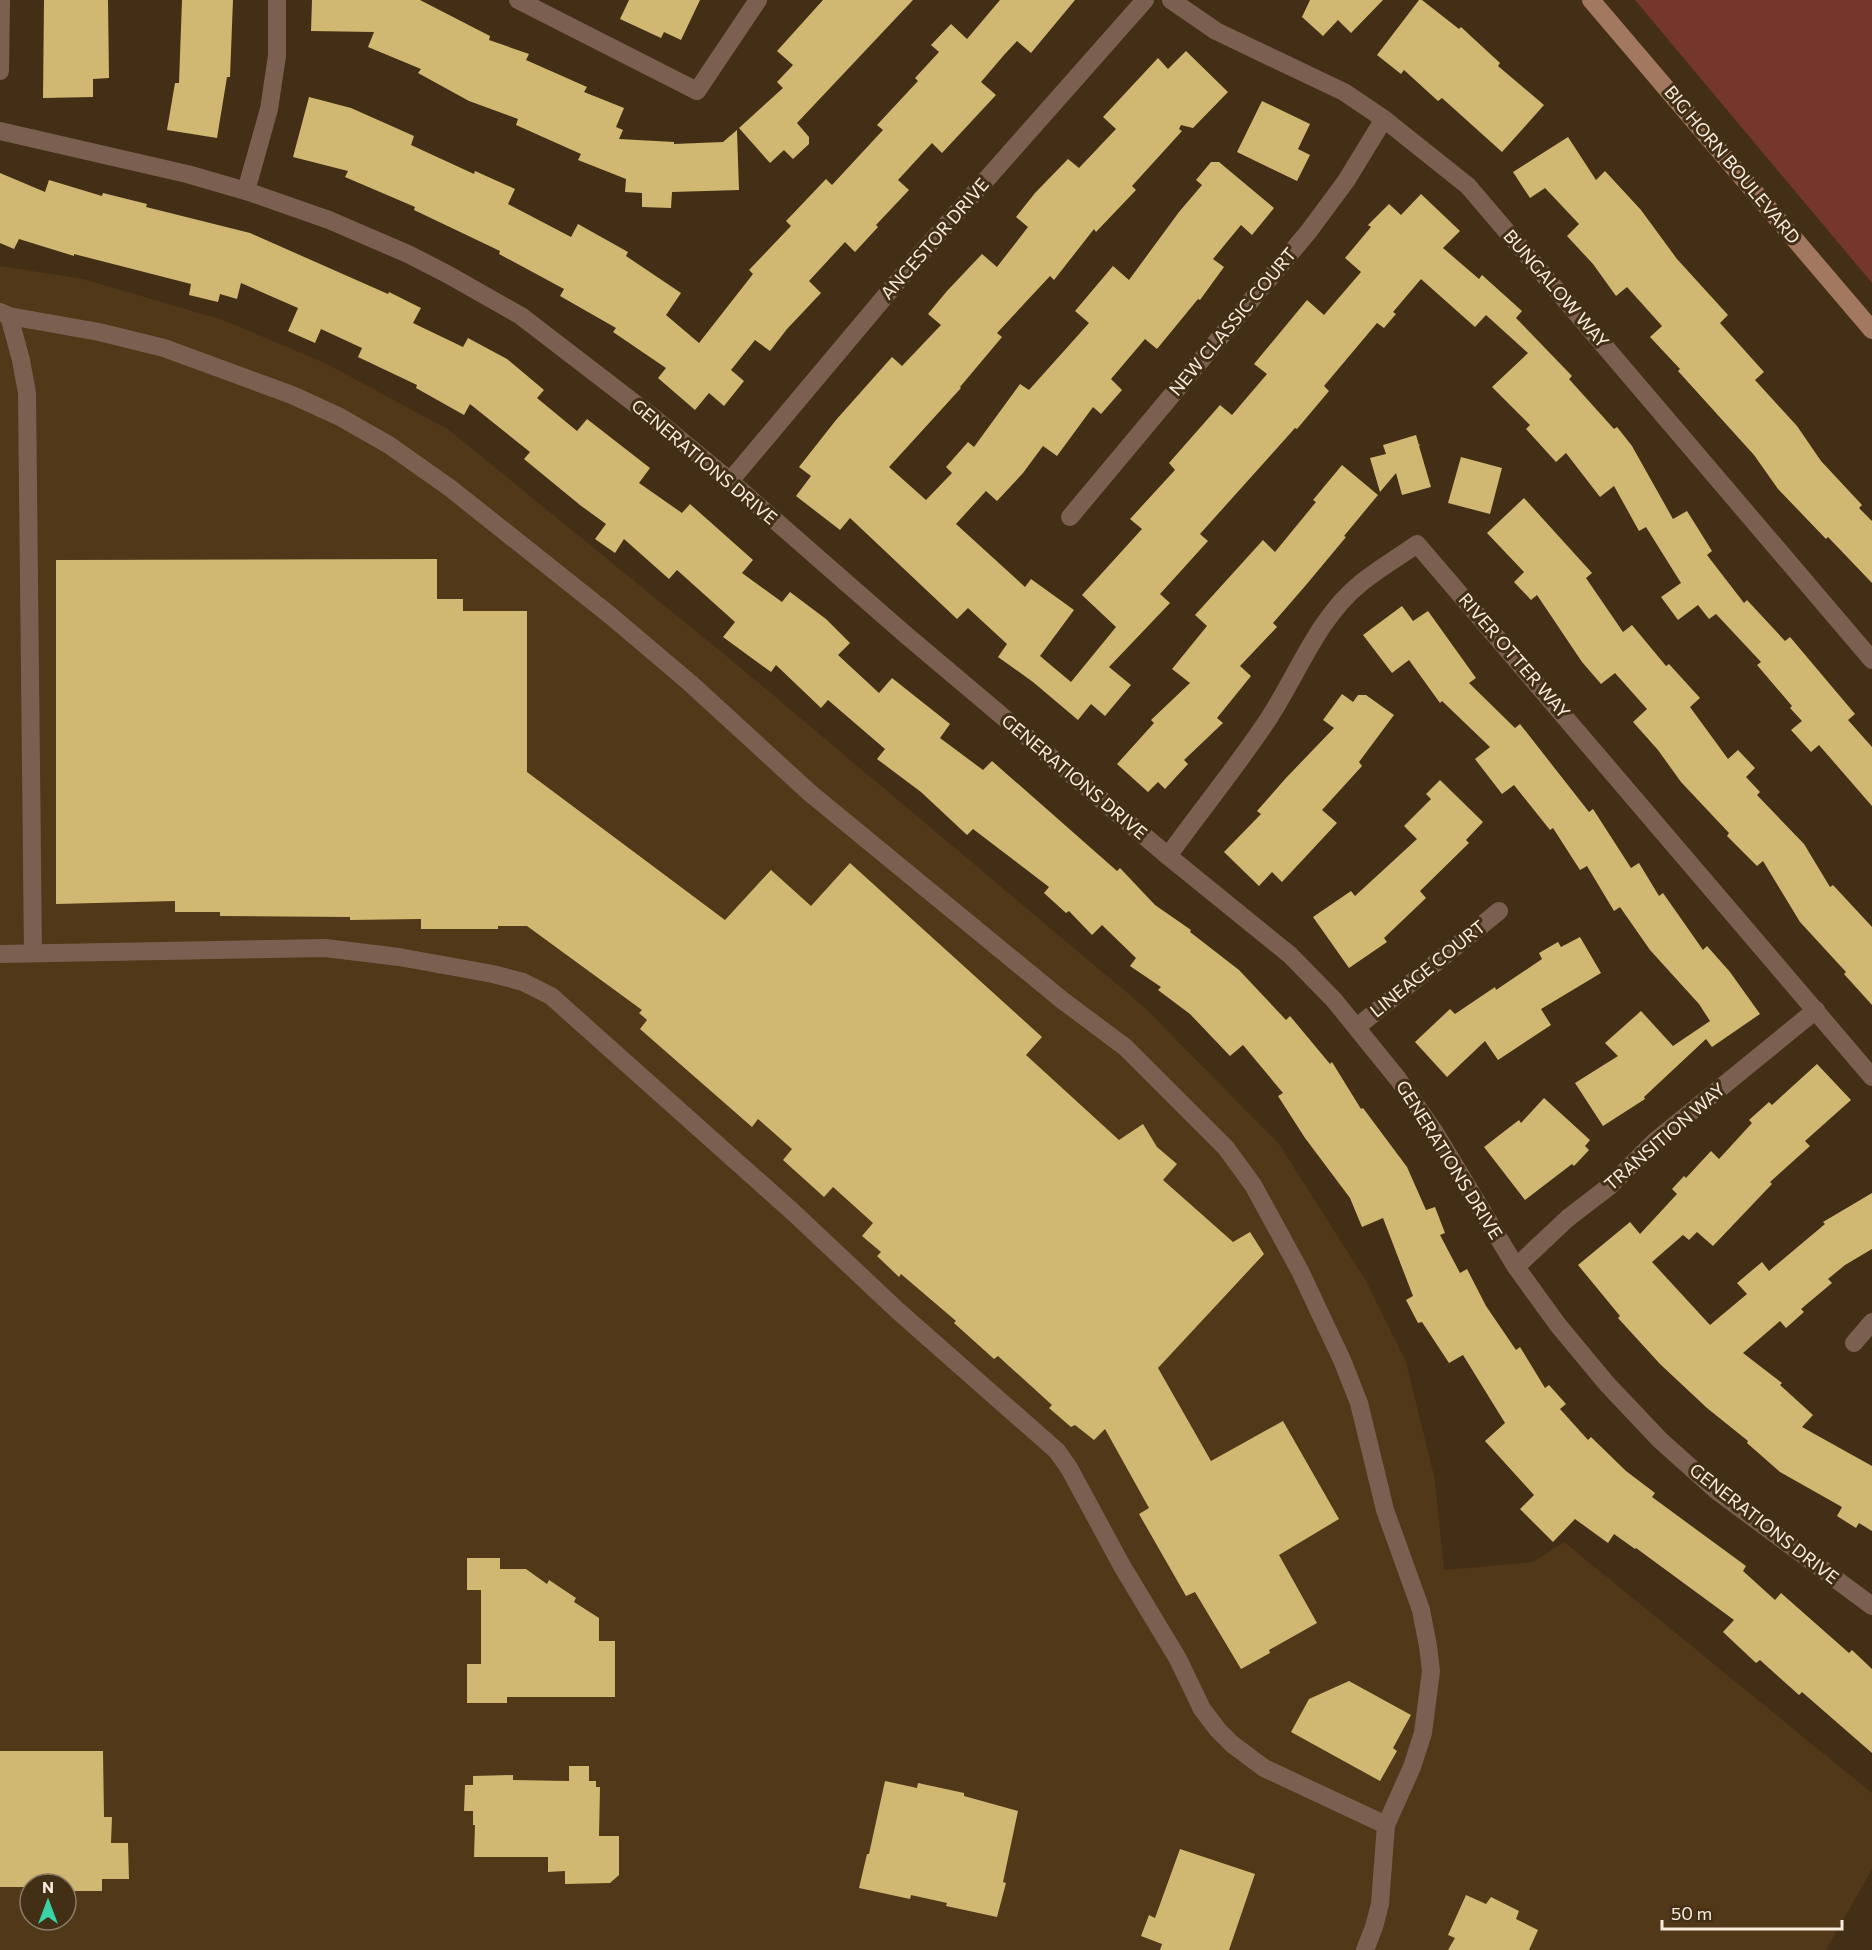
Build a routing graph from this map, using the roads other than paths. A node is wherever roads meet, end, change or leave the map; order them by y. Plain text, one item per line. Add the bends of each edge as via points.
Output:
1 (1, 0) edge
2 (277, 0) edge
3 (518, 0) edge
4 (758, 0) edge
5 (1145, 0) edge
6 (1171, 0) edge
7 (1591, 0) edge
8 (0, 72) edge
9 (1384, 119) junction
10 (0, 131) edge
11 (246, 190) junction
12 (5, 314) edge
13 (1872, 330) edge
14 (730, 481) junction
15 (1070, 517) dead end
16 (1872, 660) edge
17 (1168, 856) junction
18 (1499, 911) dead end
19 (33, 953) junction
20 (0, 954) edge
21 (1816, 1010) junction
22 (1357, 1027) junction
23 (1872, 1077) edge
24 (1516, 1267) junction
25 (1872, 1322) edge
26 (1854, 1343) dead end
27 (1872, 1606) edge
28 (1386, 1825) junction
29 (1365, 1950) edge

1 - 8 street
2 - 11 street via 277,56 269,109
3 - 4 street via 697,91
5 - 14 street, ANCESTOR DRIVE via 924,250
6 - 9 street, BUNGALOW WAY via 1216,31 1344,92
7 - 13 main road, BIG HORN BOULEVARD
9 - 15 street, NEW CLASSIC COURT via 1309,231
9 - 16 street, BUNGALOW WAY via 1468,186
10 - 11 street, GENERATIONS DRIVE
11 - 14 street, GENERATIONS DRIVE via 408,254 521,316
12 - 19 street via 21,360 27,393
12 - 28 street via 164,348 292,395 389,446 450,488 611,616 810,793 1125,1047 1226,1148 1253,1185 1342,1360 1359,1403 1385,1510 1421,1610 1431,1671 1423,1733
14 - 17 street, GENERATIONS DRIVE
17 - 21 street, RIVER OTTER WAY via 1263,727 1307,651 1341,604 1360,584 1418,544
17 - 22 street, GENERATIONS DRIVE via 1290,955
18 - 22 street, LINEAGE COURT
19 - 20 street
19 - 28 street via 342,950 493,974 530,984 551,996 1057,1450 1178,1659 1202,1710 1232,1744 1264,1768
21 - 23 street, RIVER OTTER WAY
21 - 24 street, TRANSITION WAY via 1654,1142 1611,1185 1568,1218
22 - 24 street, GENERATIONS DRIVE via 1434,1131
24 - 27 street, GENERATIONS DRIVE via 1558,1325 1660,1440 1717,1491
25 - 26 street
28 - 29 street via 1380,1904

